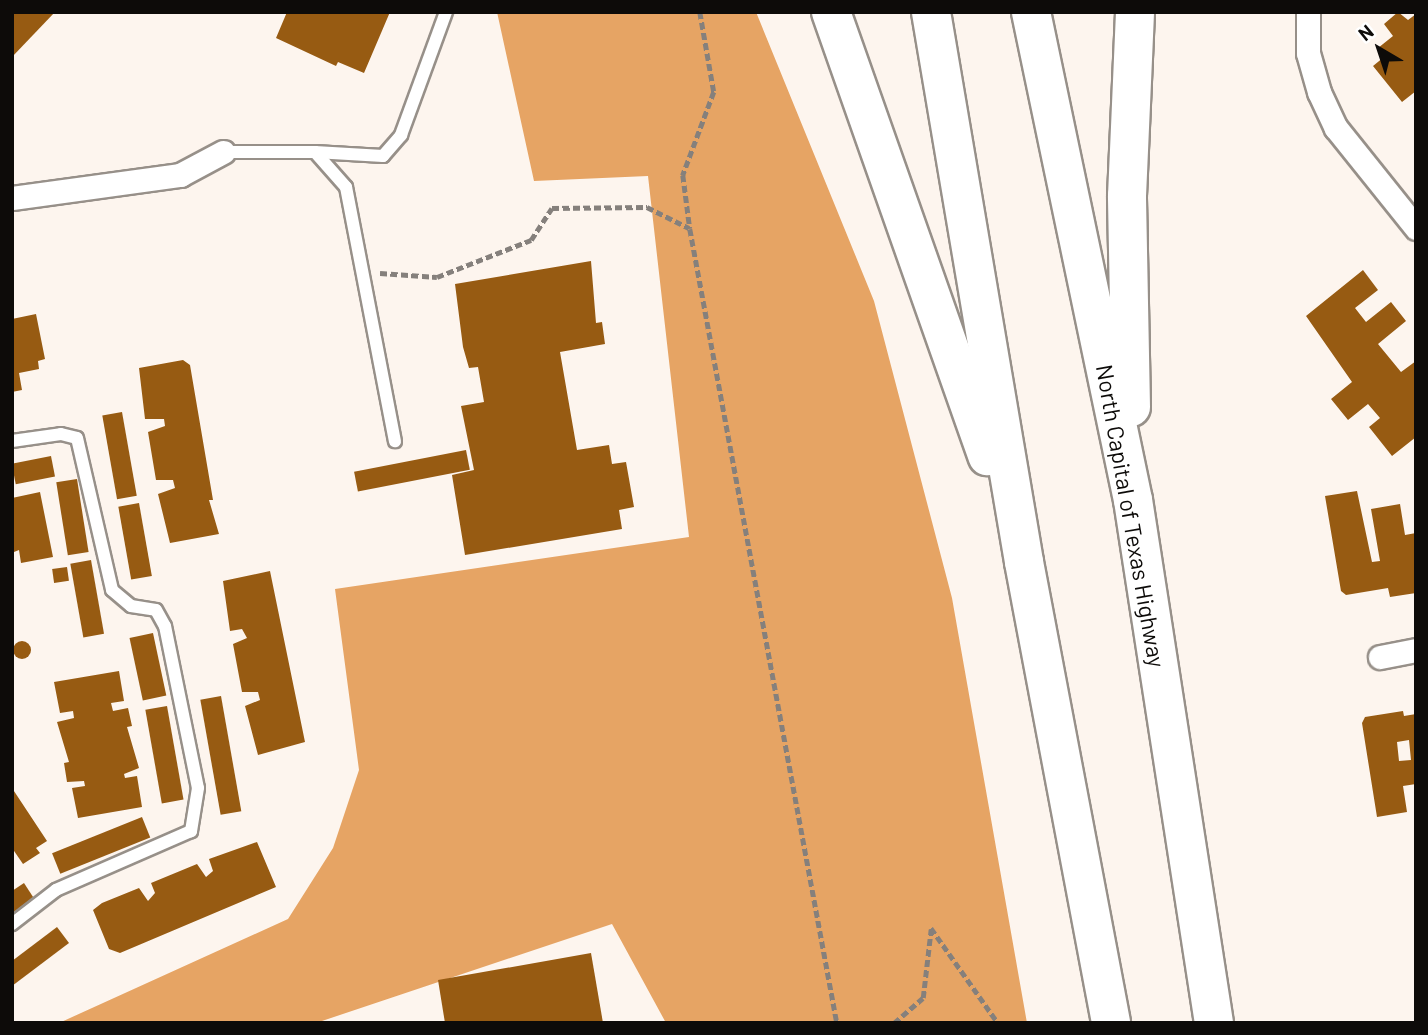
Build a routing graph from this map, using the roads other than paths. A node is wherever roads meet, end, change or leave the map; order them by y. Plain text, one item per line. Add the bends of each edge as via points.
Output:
1 (446, 12) edge
2 (831, 12) edge
3 (931, 12) edge
4 (1031, 12) edge
5 (1135, 12) edge
6 (1308, 12) edge
7 (223, 152) joint
8 (315, 152) junction
9 (12, 198) edge
10 (1413, 218) edge
11 (12, 441) edge
12 (395, 441) dead end
13 (1133, 500) junction
14 (1024, 562) junction
15 (1416, 650) edge
16 (1380, 657) dead end
17 (12, 924) edge
18 (1111, 1023) edge
19 (1214, 1023) edge

1 - 8 lane via 401,135 383,156
2 - 14 highway
3 - 14 highway
4 - 13 highway, North Capital of Texas Highway
5 - 13 highway via 1127,196
6 - 10 street via 1308,53 1336,128
7 - 8 lane
7 - 9 street via 180,176
8 - 12 lane via 346,187
11 - 17 lane via 61,434 77,438 111,590 131,606 156,610 164,626 198,788 191,831 56,890
13 - 19 highway, North Capital of Texas Highway
14 - 18 highway
15 - 16 street

